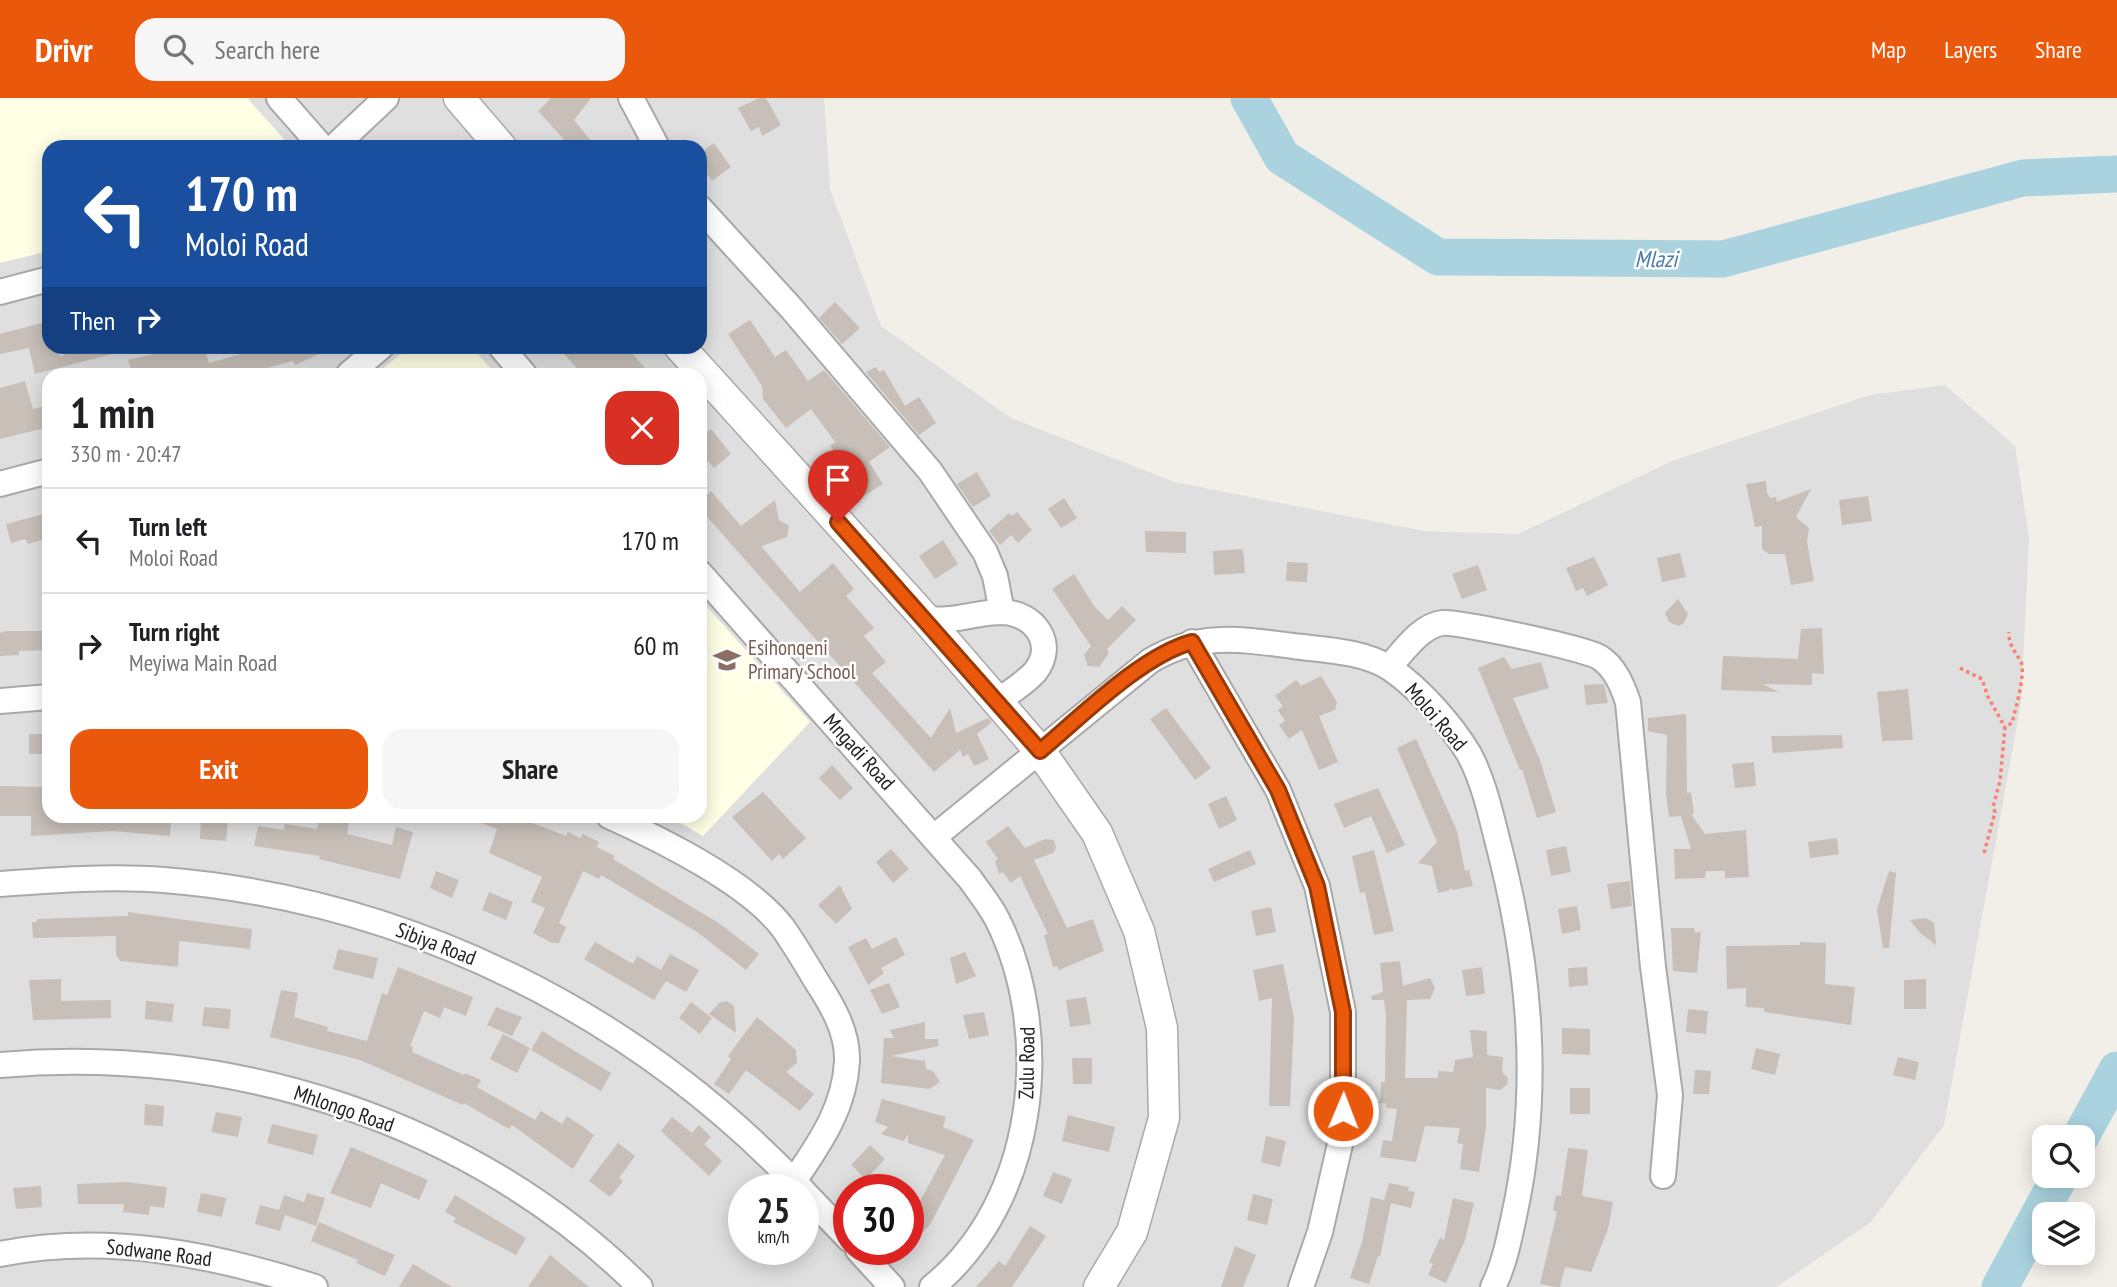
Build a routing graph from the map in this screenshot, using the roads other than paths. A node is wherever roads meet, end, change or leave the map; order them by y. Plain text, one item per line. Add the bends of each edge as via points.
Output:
1 (279, 98) edge
2 (386, 98) edge
3 (459, 98) edge
4 (631, 98) edge
5 (316, 140) edge
6 (341, 140) edge
7 (495, 140) edge
8 (653, 140) edge
9 (707, 224) edge
10 (42, 281) edge
11 (0, 292) edge
12 (373, 354) edge
13 (507, 354) edge
14 (686, 354) edge
15 (356, 368) edge
16 (519, 368) edge
17 (699, 368) edge
18 (707, 377) edge
19 (42, 473) edge
20 (0, 484) edge
21 (707, 581) edge
22 (1002, 612) junction
23 (926, 619) junction
24 (1192, 642) junction
25 (1389, 667) junction
26 (42, 698) edge
27 (0, 701) edge
28 (996, 702) junction
29 (1040, 751) junction
30 (622, 823) edge
31 (934, 837) junction
32 (0, 884) edge
33 (0, 1065) edge
34 (786, 1174) edge
35 (807, 1174) edge
36 (1663, 1177) dead end
37 (819, 1207) edge
38 (833, 1222) edge
39 (0, 1254) edge
40 (872, 1265) edge
41 (315, 1287) edge
42 (640, 1287) edge
43 (892, 1287) edge
44 (932, 1287) edge
45 (1099, 1287) edge
46 (1301, 1287) edge
47 (1493, 1287) edge

1 - 5 street
2 - 6 street
3 - 7 street
4 - 8 street
9 - 22 street via 792,309 930,471 985,552
10 - 11 street
12 - 15 street
13 - 16 street
14 - 17 street
18 - 23 street
19 - 20 street
21 - 31 street, Mngadi Road
22 - 23 street via 958,620
22 - 28 street via 1033,621 1044,647 1035,671
23 - 28 street
24 - 25 street, Moloi Road via 1251,640 1345,653
24 - 29 street, Moloi Road via 1150,661
24 - 46 street via 1283,802 1317,886 1343,1012 1343,1132 1320,1232
25 - 36 street via 1420,634 1441,623 1496,631 1599,657 1618,676 1628,702 1670,1095
25 - 47 street, Moloi Road via 1447,724 1469,755 1486,796 1526,974 1528,1124 1522,1180
26 - 27 street
28 - 29 street
29 - 31 street, Moloi Road
29 - 45 street via 1102,845 1139,931 1162,1028 1164,1118 1132,1232
30 - 35 street via 743,892 781,926 832,1006 847,1060 830,1128
31 - 44 street, Zulu Road via 997,917 1028,1017 1031,1078 1023,1131 1009,1177 968,1249
32 - 34 street, Sibiya Road via 162,880 237,888 406,931 486,963 586,1014 710,1101
33 - 42 street, Mhlongo Road via 91,1061 165,1066 322,1098 441,1145 531,1195 606,1253
37 - 38 street, Sibiya Road
39 - 41 street, Sodwane Road via 108,1244 180,1251
40 - 43 street

